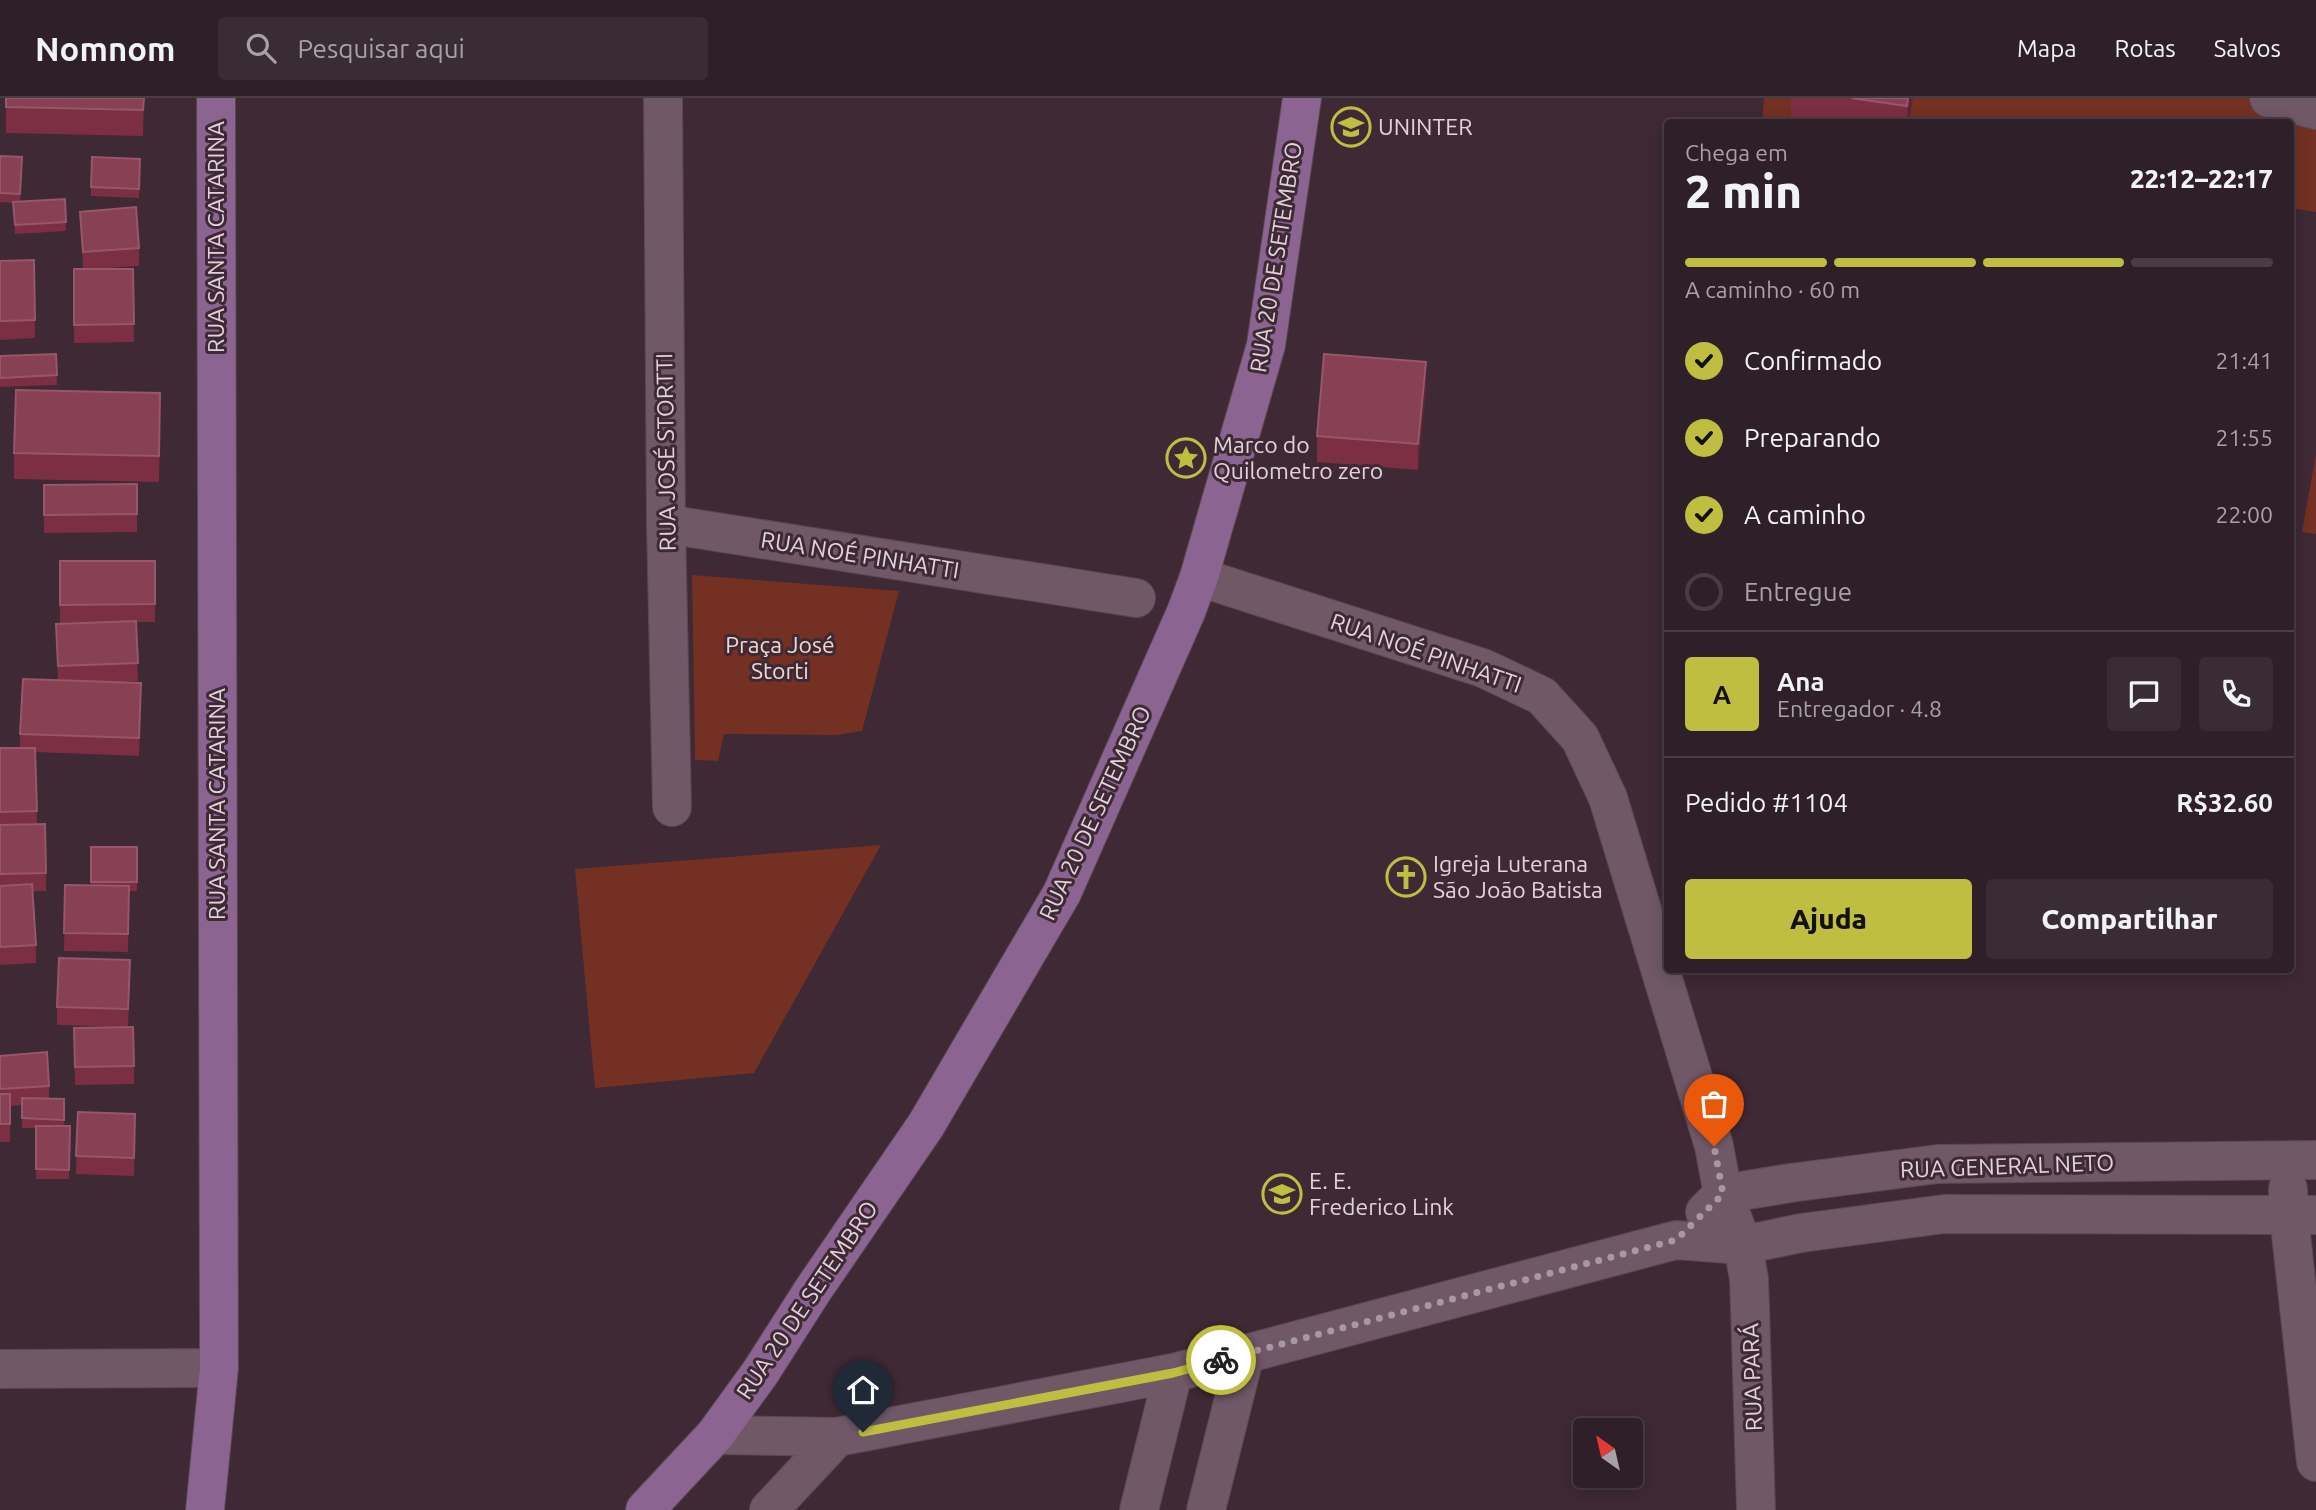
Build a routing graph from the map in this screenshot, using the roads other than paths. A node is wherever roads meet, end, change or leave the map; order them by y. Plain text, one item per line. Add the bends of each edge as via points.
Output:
1 (216, 98) edge
2 (663, 98) edge
3 (1302, 98) edge
4 (2269, 98) edge
5 (2316, 110) edge
6 (666, 524) junction
7 (1199, 577) junction
8 (1136, 598) dead end
9 (672, 807) dead end
10 (2300, 1161) edge
11 (1723, 1194) junction
12 (2302, 1215) edge
13 (1676, 1240) junction
14 (1743, 1245) junction
15 (1245, 1354) junction
16 (219, 1368) junction
17 (0, 1369) edge
18 (1173, 1373) junction
19 (715, 1435) junction
20 (837, 1437) junction
21 (2316, 1462) edge
22 (205, 1510) edge
23 (645, 1510) edge
24 (769, 1510) edge
25 (1139, 1510) edge
26 (1206, 1510) edge
27 (1756, 1510) edge

1 - 16 main road, RUA SANTA CATARINA
2 - 6 street, RUA JOSÉ STORTTI
3 - 7 main road, RUA 20 DE SETEMBRO via 1266,345
4 - 5 street
6 - 8 street, RUA NOÉ PINHATTI
6 - 9 street, RUA JOSÉ STORTTI
7 - 11 street, RUA NOÉ PINHATTI via 1483,668 1542,695 1580,738 1608,798 1714,1146
7 - 19 main road, RUA 20 DE SETEMBRO via 1062,893 926,1125
10 - 11 street, RUA GENERAL NETO via 1937,1164
10 - 12 street via 2288,1187
11 - 13 street, RUA GENERAL NETO
11 - 14 street, RUA NOÉ PINHATTI
12 - 14 street, RUA GENERAL NETO via 1944,1214
12 - 21 street
13 - 14 street, RUA GENERAL NETO
13 - 15 street, RUA GENERAL NETO
14 - 27 street, RUA PARÁ via 1750,1298
15 - 18 street, RUA GENERAL NETO
15 - 26 street
16 - 17 street
16 - 22 main road, RUA SANTA CATARINA
18 - 20 street, RUA GENERAL NETO
18 - 25 street
19 - 20 street, RUA GENERAL NETO
19 - 23 main road, RUA 20 DE SETEMBRO
20 - 24 street

